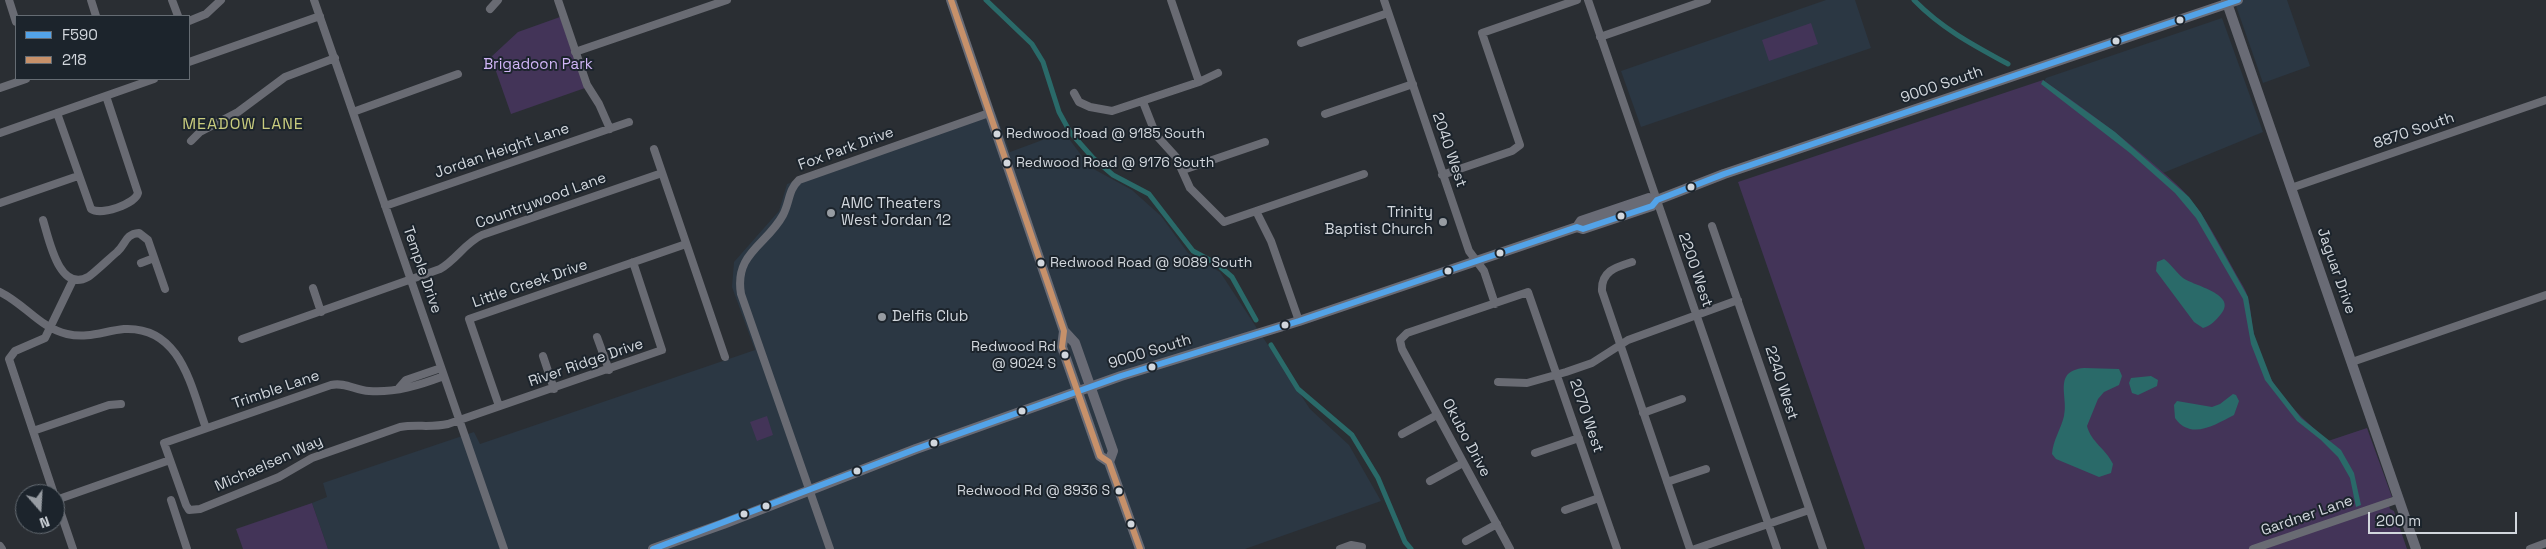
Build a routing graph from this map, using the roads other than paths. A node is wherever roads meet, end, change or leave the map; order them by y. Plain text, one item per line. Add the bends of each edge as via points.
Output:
1 (9, 0) edge
2 (91, 0) edge
3 (172, 0) edge
4 (221, 0) edge
5 (314, 0) edge
6 (498, 0) edge
7 (558, 0) edge
8 (726, 0) edge
9 (950, 0) edge
10 (1171, 0) edge
11 (1384, 0) edge
12 (1577, 0) edge
13 (1588, 0) edge
14 (1706, 0) edge
15 (2238, 0) edge
16 (2227, 2) edge
17 (490, 9) dead end
18 (1388, 13) junction
19 (96, 15) edge
20 (178, 15) edge
21 (320, 16) junction
22 (15, 19) edge
23 (190, 21) edge
24 (1600, 36) junction
25 (1301, 43) dead end
26 (576, 52) junction
27 (335, 58) junction
28 (190, 62) edge
29 (1218, 73) dead end
30 (458, 74) dead end
31 (23, 80) edge
32 (151, 80) edge
33 (1199, 82) junction
34 (1413, 84) junction
35 (0, 88) edge
36 (1074, 93) dead end
37 (106, 96) junction
38 (2546, 100) edge
39 (1143, 102) junction
40 (353, 112) junction
41 (57, 113) junction
42 (989, 113) junction
43 (1325, 114) dead end
44 (629, 122) dead end
45 (610, 129) junction
46 (0, 133) edge
47 (191, 142) dead end
48 (1265, 142) dead end
49 (654, 149) dead end
50 (1183, 170) junction
51 (662, 173) junction
52 (1364, 174) dead end
53 (1442, 175) junction
54 (78, 176) junction
55 (2291, 188) junction
56 (1657, 200) junction
57 (0, 203) edge
58 (385, 206) junction
59 (1256, 211) junction
60 (43, 220) dead end
61 (1712, 226) dead end
62 (686, 244) junction
63 (154, 258) junction
64 (1477, 261) junction
65 (633, 262) junction
66 (1632, 262) dead end
67 (141, 263) dead end
68 (410, 279) junction
69 (73, 280) junction
70 (313, 288) dead end
71 (165, 289) dead end
72 (0, 292) edge
73 (2546, 295) edge
74 (1738, 300) junction
75 (1495, 304) junction
76 (321, 312) junction
77 (1696, 315) junction
78 (1299, 321) junction
79 (51, 328) junction
80 (1064, 331) junction
81 (597, 337) dead end
82 (242, 339) dead end
83 (1620, 345) junction
84 (543, 356) dead end
85 (725, 357) dead end
86 (2352, 362) junction
87 (441, 368) junction
88 (609, 370) junction
89 (1557, 374) junction
90 (444, 376) junction
91 (1498, 382) dead end
92 (1090, 387) junction
93 (399, 388) junction
94 (554, 389) junction
95 (1077, 392) junction
96 (1682, 399) dead end
97 (121, 404) dead end
98 (498, 406) junction
99 (1643, 413) junction
100 (1437, 415) junction
101 (459, 420) junction
102 (206, 428) junction
103 (32, 431) junction
104 (1402, 434) dead end
105 (1578, 438) junction
106 (164, 443) joint
107 (1535, 453) dead end
108 (170, 460) junction
109 (1109, 462) junction
110 (1463, 463) junction
111 (1706, 469) dead end
112 (1430, 481) dead end
113 (1667, 482) junction
114 (50, 484) edge
115 (809, 490) junction
116 (65, 494) edge
117 (1599, 498) junction
118 (2399, 499) junction
119 (171, 500) dead end
120 (1565, 510) dead end
121 (1810, 510) junction
122 (1497, 524) junction
123 (1768, 524) junction
124 (65, 526) edge
125 (1466, 541) dead end
126 (2546, 544) edge
127 (1362, 547) dead end
128 (73, 549) edge
129 (188, 549) edge
130 (504, 549) edge
131 (652, 549) edge
132 (830, 549) edge
133 (1140, 549) edge
134 (1340, 549) edge
135 (1510, 549) edge
136 (1617, 549) edge
137 (1690, 549) edge
138 (1695, 549) edge
139 (1777, 549) edge
140 (1823, 549) edge
141 (2253, 549) edge
142 (2416, 549) edge
143 (2530, 549) edge

1 - 22 street
2 - 19 street
3 - 20 street
4 - 23 street via 206,14
5 - 21 street, Temple Drive
6 - 17 street
7 - 26 street
8 - 26 street
9 - 42 main road
10 - 33 street
11 - 18 street, 2040 West
12 - 53 street via 1482,33 1520,145 1512,151
13 - 24 street, 2200 West
14 - 24 street
15 - 16 main road, 9000 South
16 - 55 main road, Jaguar Drive
16 - 56 main road, 9000 South via 1747,166
18 - 25 street
18 - 34 street, 2040 West
21 - 27 street, Temple Drive
21 - 28 street
24 - 56 street, 2200 West
26 - 45 street via 587,85
27 - 40 street, Temple Drive
27 - 47 street via 285,78 238,112 200,132
29 - 33 street
30 - 40 street
31 - 35 street
32 - 37 street
33 - 39 street
34 - 43 street
34 - 53 street, 2040 West
36 - 39 street via 1081,103 1102,111
37 - 41 street
37 - 54 street via 137,196 132,202 94,212
38 - 55 street, 8870 South
39 - 50 street via 1156,135
40 - 58 street, Temple Drive
41 - 46 street
41 - 54 street
42 - 80 main road
42 - 115 street, Fox Park Drive via 799,180 791,189 783,216 746,259 739,282 741,294
44 - 45 street, Jordan Height Lane
45 - 58 street, Jordan Height Lane
48 - 50 street
49 - 51 street
50 - 59 street via 1193,193 1220,220
51 - 62 street
51 - 68 street, Countrywood Lane via 482,235 446,265
52 - 59 street
53 - 64 street, 2040 West via 1469,251
54 - 57 street
55 - 86 main road, Jaguar Drive
56 - 64 main road, 9000 South via 1649,198 1588,218 1577,227
56 - 77 street, 2200 West
58 - 68 street, Temple Drive
59 - 78 street via 1271,241
60 - 69 street via 60,269
61 - 74 street, 2240 West
62 - 65 street, Little Creek Drive
62 - 85 street
63 - 67 street
63 - 69 street via 147,238 136,233 126,238 119,250 90,276
63 - 71 street
64 - 75 street, 2040 West via 1484,271
64 - 78 main road, 9000 South
65 - 88 street, River Ridge Drive via 662,350
65 - 98 street, Little Creek Drive via 469,319
66 - 83 street via 1608,272 1601,286
68 - 76 street, Countrywood Lane
68 - 87 street, Temple Drive
69 - 79 street
70 - 76 street
72 - 79 street
73 - 86 street
74 - 77 street
74 - 121 street, 2240 West
75 - 89 street, 2070 West via 1528,292
75 - 100 street, Okubo Drive via 1407,334 1400,340
76 - 82 street, Countrywood Lane
77 - 83 street
77 - 123 street, 2200 West
78 - 92 main road, 9000 South
79 - 102 street via 82,336 131,329 159,338 182,361
79 - 103 street via 42,341 12,354 10,365
80 - 92 main road via 1075,343
80 - 95 main road via 1062,348
81 - 88 street
83 - 89 street via 1592,363
83 - 99 street
84 - 94 street
86 - 118 main road, Jaguar Drive
87 - 90 street, Temple Drive
87 - 93 street, Trimble Lane via 406,380
88 - 94 street, River Ridge Drive
89 - 91 street via 1527,383
89 - 105 street, 2070 West
90 - 93 street, Trimble Lane via 409,389
90 - 101 street, Temple Drive
92 - 95 main road, 9000 South
92 - 109 main road via 1113,451
93 - 102 street, Trimble Lane via 370,391 336,384
94 - 98 street, River Ridge Drive
95 - 109 main road via 1100,456
95 - 115 main road, 9000 South
96 - 99 street
97 - 103 street via 109,405
98 - 101 street, River Ridge Drive
99 - 113 street
100 - 104 street
100 - 110 street, Okubo Drive
101 - 108 street, Michaelsen Way via 432,427 407,426 391,430 312,458 279,477 196,510 189,510 186,505
101 - 130 street, Temple Drive
102 - 106 street, Trimble Lane
103 - 114 street
105 - 107 street
105 - 117 street, 2070 West
106 - 108 street, Michaelsen Way
108 - 116 street
109 - 133 main road
110 - 112 street
110 - 122 street, Okubo Drive
111 - 113 street
113 - 137 street
115 - 131 main road, 9000 South
115 - 132 street
117 - 120 street
117 - 136 street, 2070 West
118 - 141 street, Gardner Lane
118 - 142 main road, Jaguar Drive
119 - 129 street
121 - 123 street
121 - 140 street, 2240 West
122 - 125 street
122 - 135 street, Okubo Drive
123 - 138 street
123 - 139 street, 2200 West
124 - 128 street
126 - 143 street
127 - 134 street via 1351,545

